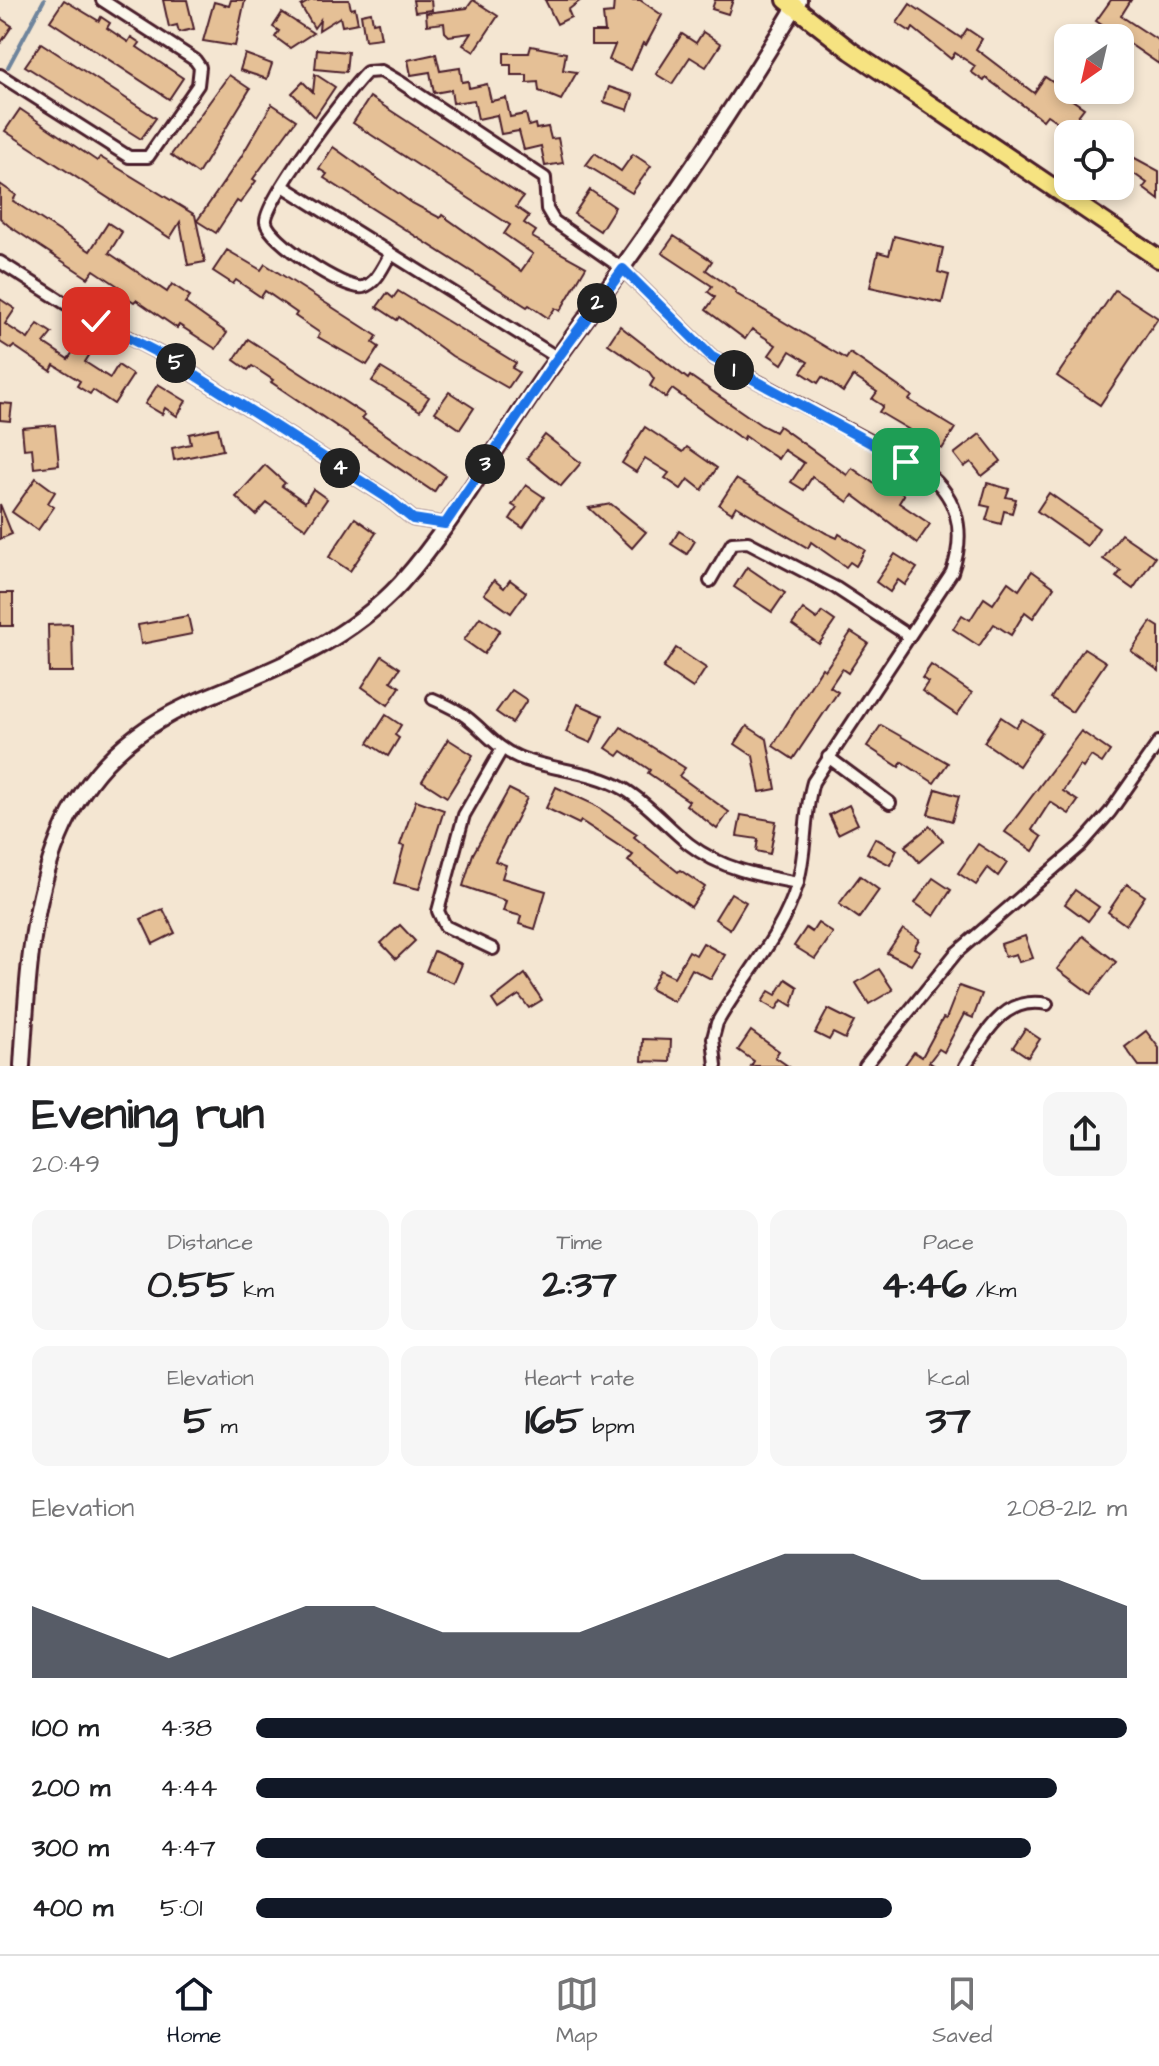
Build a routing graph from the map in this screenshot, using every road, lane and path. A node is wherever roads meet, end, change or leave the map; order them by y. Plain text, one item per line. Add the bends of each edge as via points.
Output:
1 (102, 0) edge
2 (793, 2) edge
3 (0, 75) edge
4 (283, 186) junction
5 (390, 255) junction
6 (1159, 259) edge
7 (0, 262) edge
8 (623, 269) junction
9 (558, 358) junction
10 (445, 524) junction
11 (710, 581) dead end
12 (909, 636) junction
13 (433, 699) dead end
14 (1159, 742) edge
15 (502, 749) junction
16 (828, 757) junction
17 (890, 803) dead end
18 (798, 883) junction
19 (493, 949) dead end
20 (1047, 1004) dead end
21 (22, 1066) edge
22 (716, 1066) edge
23 (865, 1066) edge
24 (965, 1066) edge

1 - 3 street via 200,67 198,85 153,153 129,157
2 - 6 main road via 851,51
2 - 8 main road
4 - 5 street
4 - 5 street via 265,219 275,240 343,284 356,288 374,280
4 - 8 street via 359,80 367,72 381,71 545,178 547,209 554,221
5 - 9 street
7 - 10 street via 74,309 168,358 413,519
8 - 9 main road
8 - 12 street via 712,357 918,467 942,487 958,518 958,554
9 - 10 main road
10 - 21 main road via 402,582 346,632 285,666 196,701 148,727 79,795 53,848 35,911
11 - 12 street via 732,543 748,542 836,588
12 - 16 street
13 - 15 street via 463,714
14 - 23 street via 1080,846 956,953
15 - 18 street via 605,780 644,802 687,842 717,861
15 - 19 street via 464,815 438,911 445,926
16 - 17 street
16 - 18 street via 806,808
18 - 22 street via 717,1023
20 - 24 street via 1028,1002 1010,1008

